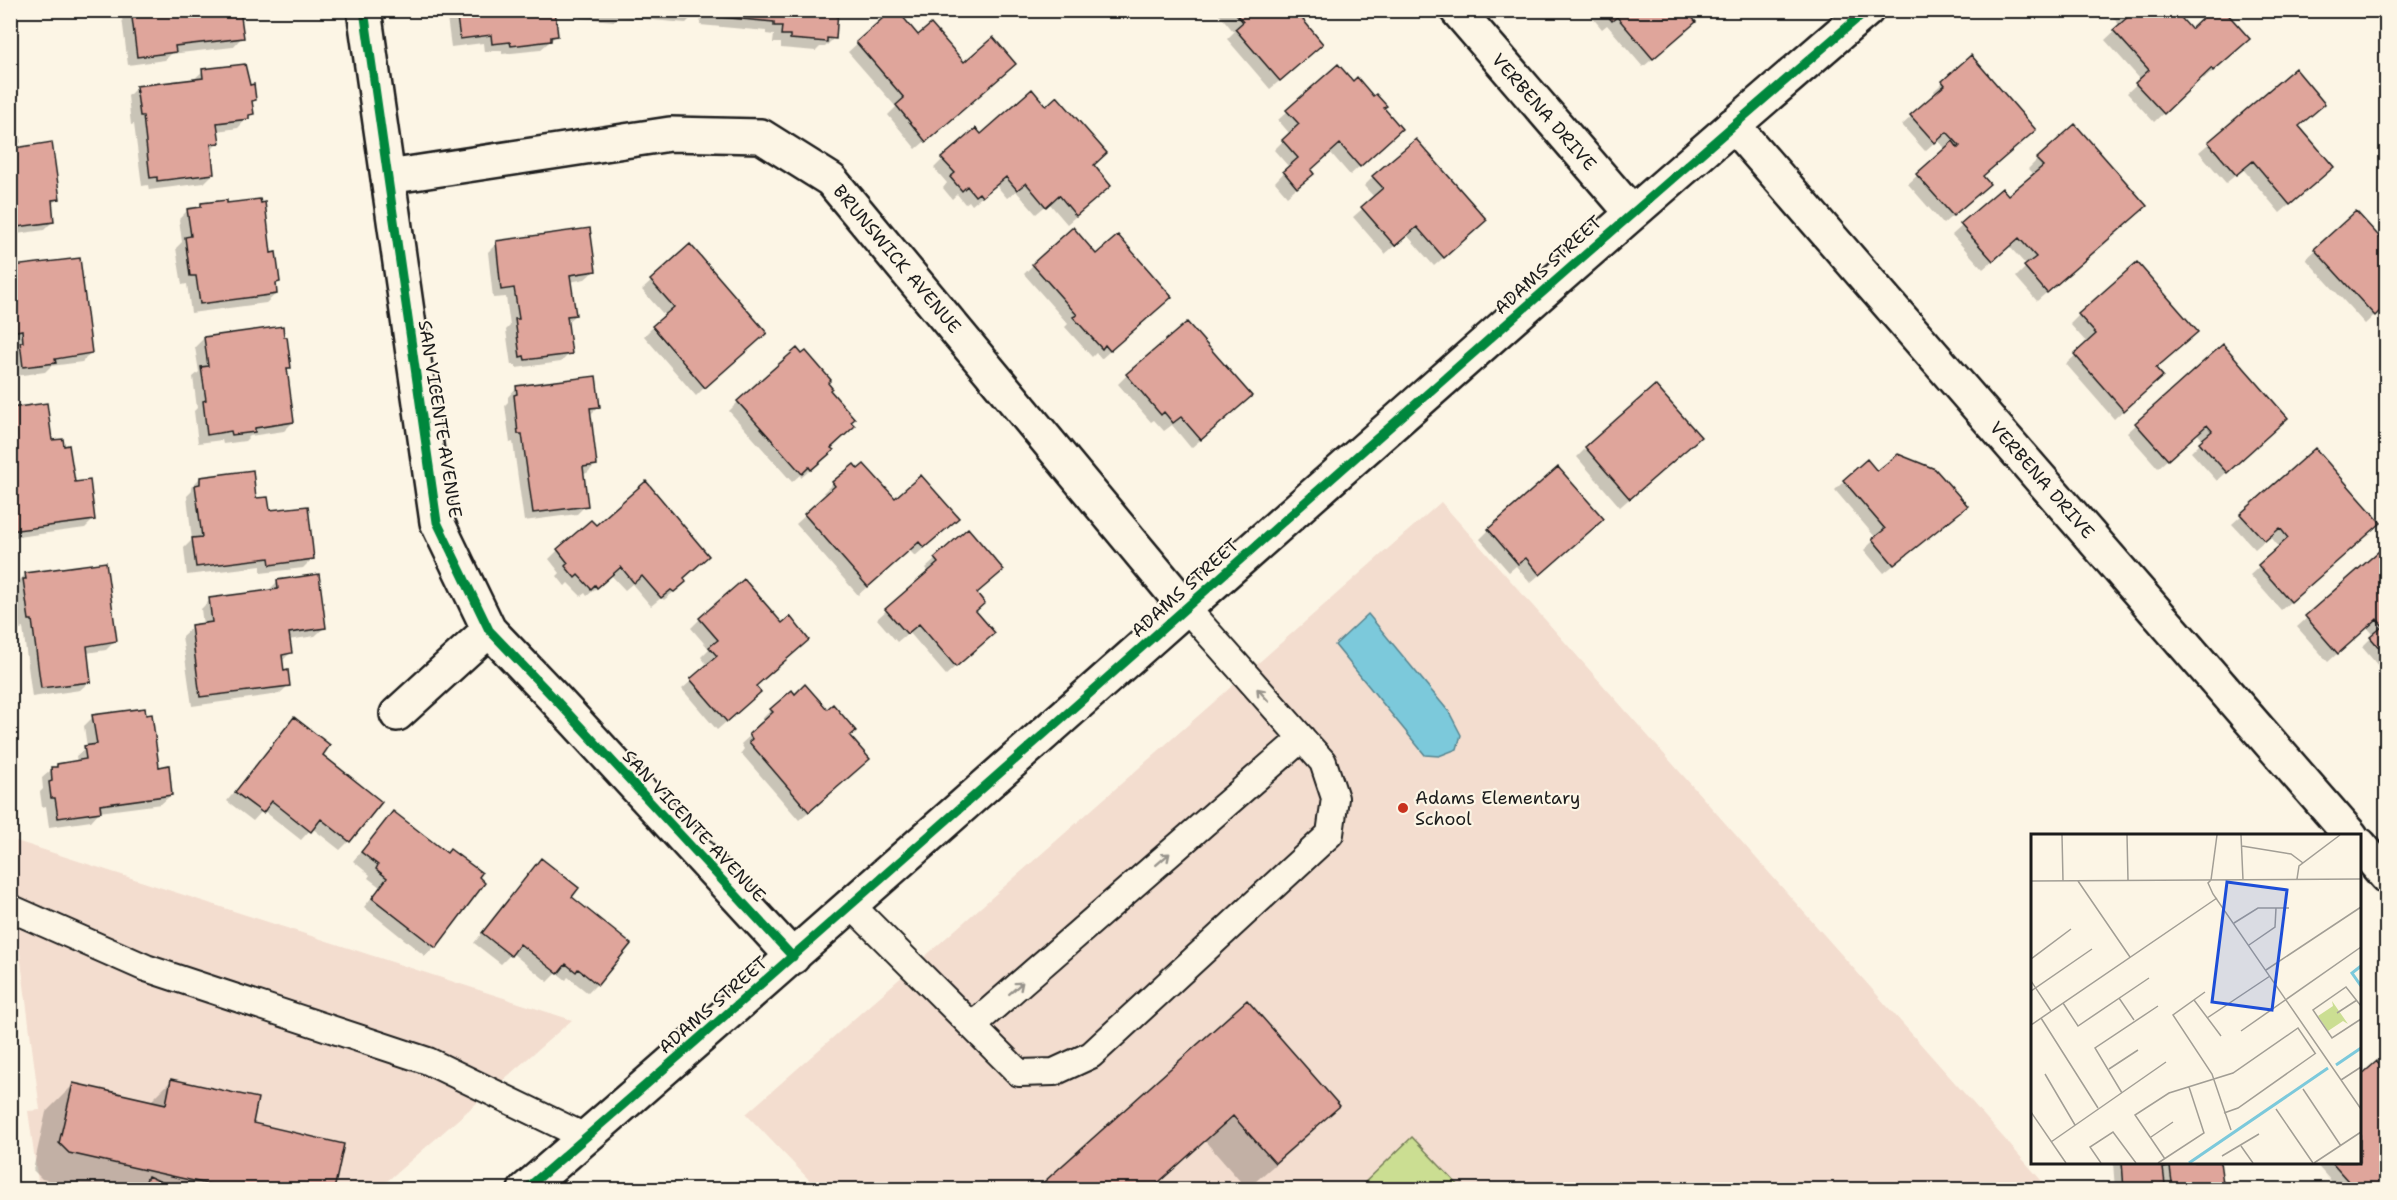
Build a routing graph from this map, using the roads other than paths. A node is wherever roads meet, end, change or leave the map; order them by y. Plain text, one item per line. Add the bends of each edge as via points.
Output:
1 (364, 10) edge
2 (1457, 10) edge
3 (1867, 10) edge
4 (1733, 125) junction
5 (388, 177) junction
6 (1632, 213) junction
7 (1187, 609) junction
8 (489, 630) junction
9 (397, 714) dead end
10 (1302, 738) junction
11 (2349, 834) edge
12 (2361, 846) edge
13 (2386, 876) edge
14 (852, 906) junction
15 (10, 908) edge
16 (793, 957) junction
17 (972, 1026) junction
18 (585, 1137) junction
19 (525, 1190) edge

1 - 5 street, SAN VICENTE AVENUE
2 - 6 street, VERBENA DRIVE
3 - 4 street, ADAMS STREET
4 - 6 street, ADAMS STREET
4 - 11 street, VERBENA DRIVE
5 - 7 street, BRUNSWICK AVENUE via 670,134 761,136 831,180
5 - 8 street, SAN VICENTE AVENUE via 436,522
6 - 7 street, ADAMS STREET
10 -> 7 lane
7 - 14 street, ADAMS STREET
8 - 9 street
8 - 16 street, SAN VICENTE AVENUE
17 -> 10 lane
10 - 17 lane via 1323,762 1335,798 1330,834 1091,1054 1054,1072 1019,1072
12 - 13 street
14 - 16 street, ADAMS STREET
14 - 17 lane
15 - 18 lane via 146,968 428,1061
16 - 18 street, ADAMS STREET
18 - 19 street, ADAMS STREET

